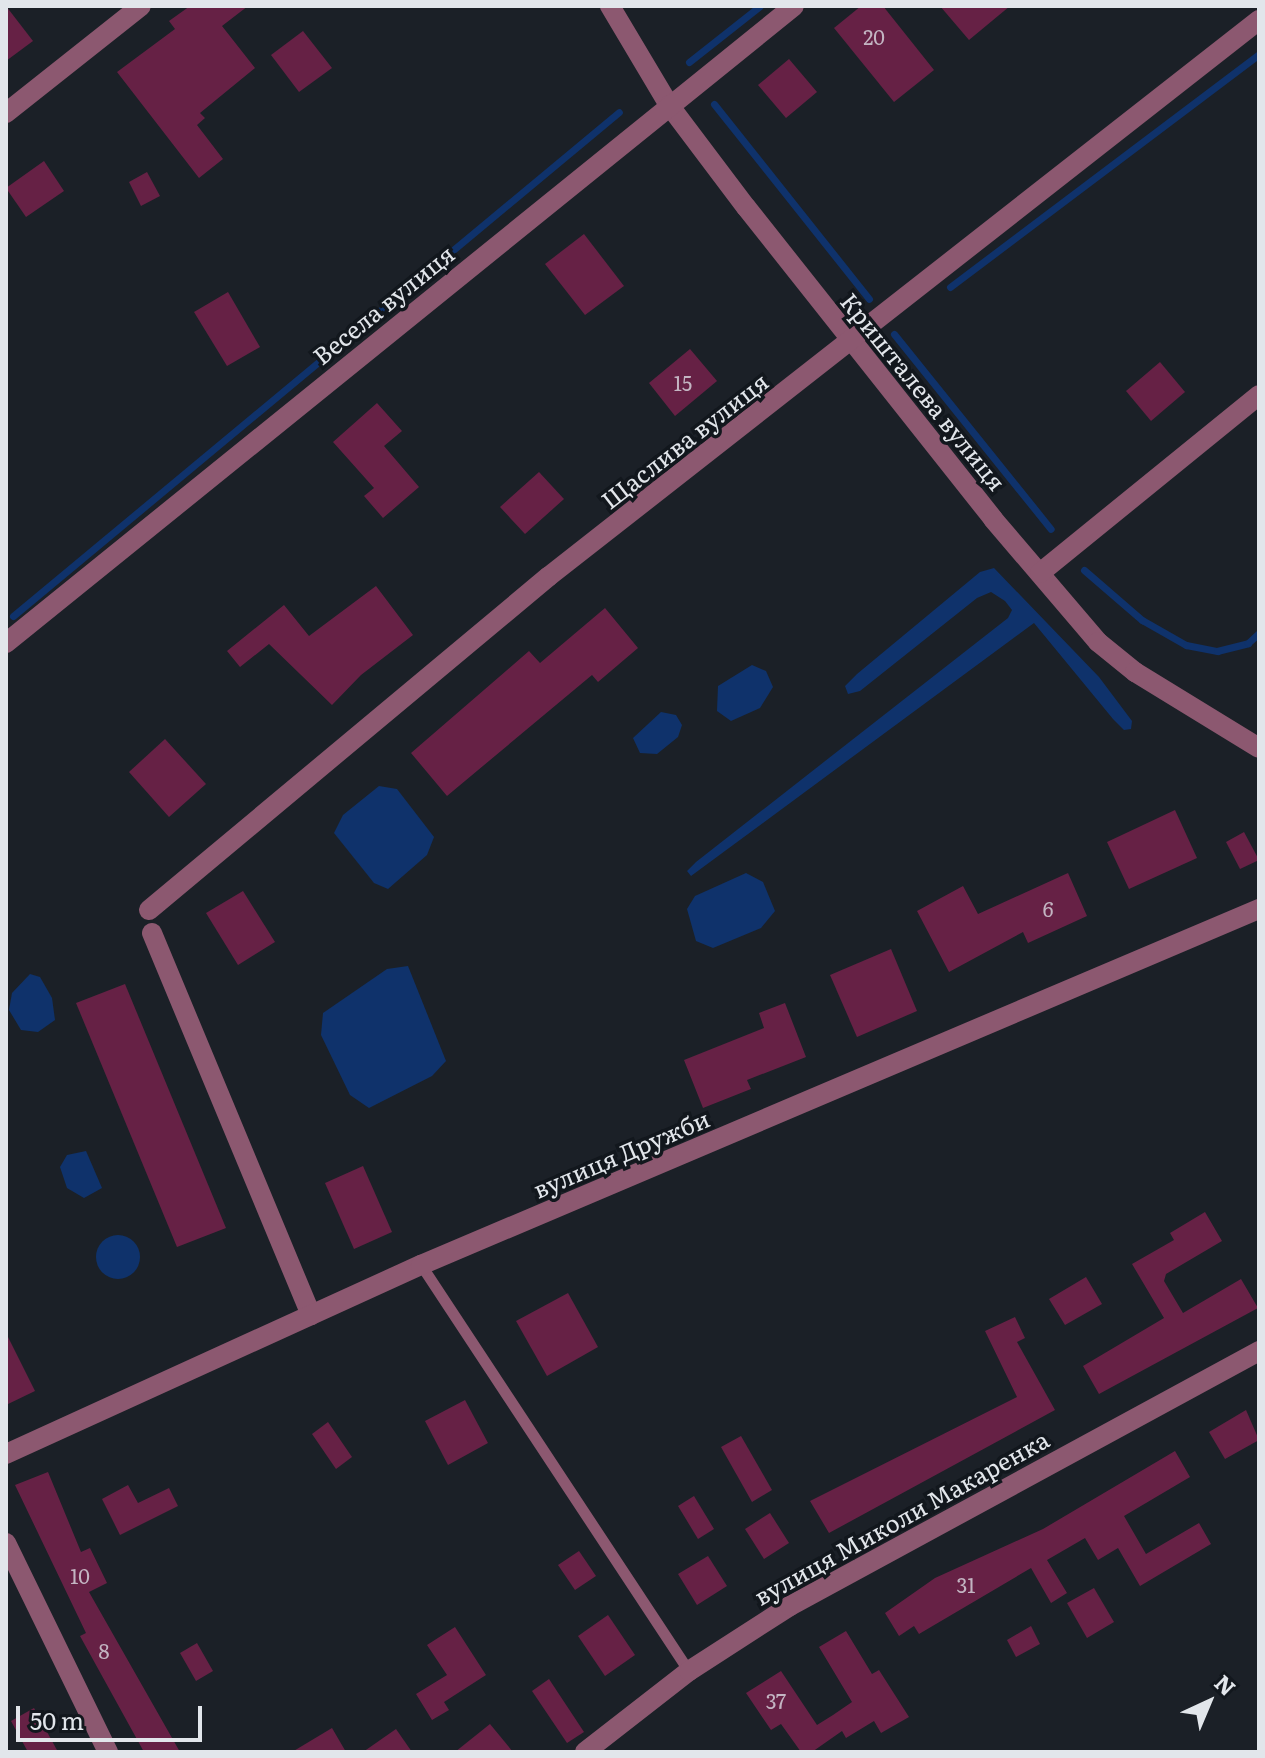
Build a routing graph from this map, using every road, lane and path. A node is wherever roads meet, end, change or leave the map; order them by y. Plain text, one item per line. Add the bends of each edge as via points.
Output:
1 (141, 6) edge
2 (610, 6) edge
3 (794, 6) edge
4 (1259, 20) edge
5 (669, 105) junction
6 (6, 113) edge
7 (850, 342) junction
8 (1259, 395) edge
9 (1040, 573) junction
10 (6, 643) edge
11 (1259, 748) edge
12 (1259, 909) edge
13 (149, 910) dead end
14 (152, 933) dead end
15 (421, 1265) junction
16 (311, 1315) junction
17 (1259, 1351) edge
18 (6, 1454) edge
19 (6, 1543) edge
20 (689, 1671) junction
21 (108, 1752) edge
22 (585, 1752) edge

1 - 6 street
2 - 5 street, Кришталева вулиця
3 - 5 street, Весела вулиця
4 - 7 street, Щаслива вулиця
5 - 7 street, Кришталева вулиця
5 - 10 street, Весела вулиця
7 - 9 street, Кришталева вулиця
7 - 13 street, Щаслива вулиця via 548,577
8 - 9 street
9 - 11 street, Кришталева вулиця via 1098,642 1135,672
12 - 15 street, вулиця Дружби
14 - 16 street
15 - 16 street, вулиця Дружби
15 - 20 lane
16 - 18 street, вулиця Дружби
17 - 20 street, вулиця Миколи Макаренка via 891,1549
19 - 21 street
20 - 22 street, вулиця Миколи Макаренка

